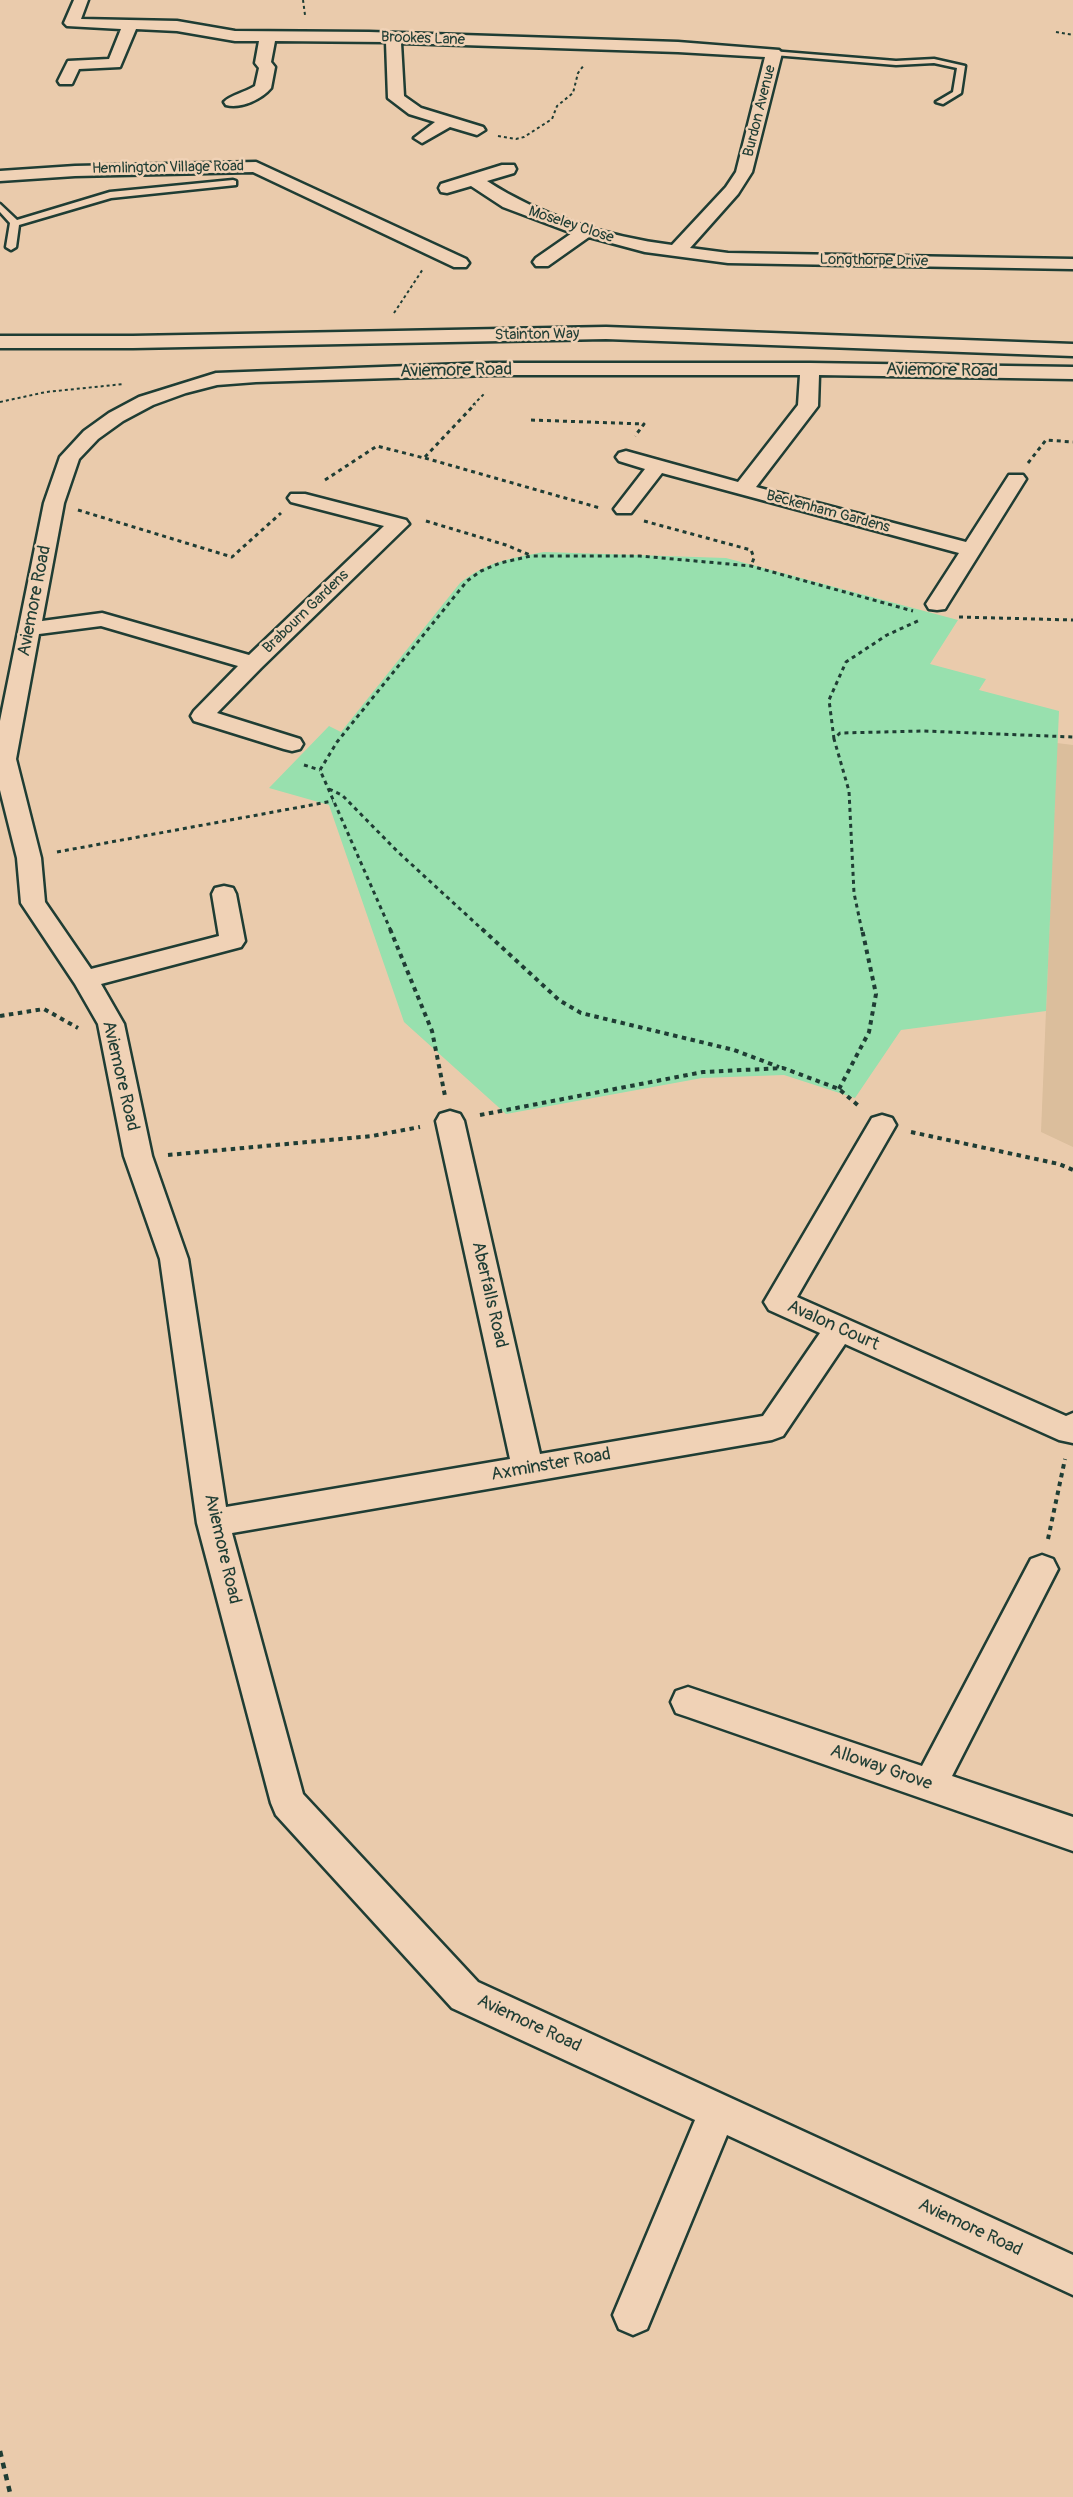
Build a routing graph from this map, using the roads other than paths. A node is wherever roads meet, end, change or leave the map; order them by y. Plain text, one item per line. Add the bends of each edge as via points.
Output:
1 (81, 0) edge
2 (130, 24) junction
3 (268, 36) junction
4 (393, 38) junction
5 (774, 52) junction
6 (66, 81) dead end
7 (256, 94) junction
8 (232, 102) dead end
9 (940, 102) dead end
10 (276, 103) dead end
11 (448, 121) junction
12 (477, 130) road end
13 (422, 138) dead end
14 (508, 169) dead end
15 (0, 177) edge
16 (474, 180) junction
17 (232, 183) dead end
18 (447, 188) dead end
19 (0, 207) edge
20 (15, 223) junction
21 (586, 231) junction
22 (11, 247) dead end
23 (676, 252) junction
24 (542, 262) dead end
25 (460, 263) dead end
26 (1073, 264) edge
27 (0, 342) edge
28 (1073, 350) edge
29 (810, 369) junction
30 (1073, 373) edge
31 (626, 457) road end
32 (657, 466) junction
33 (1016, 479) road end
34 (743, 490) junction
35 (298, 498) road end
36 (624, 509) dead end
37 (971, 550) junction
38 (933, 610) road end
39 (30, 628) junction
40 (254, 663) junction
41 (292, 744) dead end
42 (224, 894) dead end
43 (85, 979) junction
44 (450, 1121) road end
45 (882, 1125) road end
46 (839, 1329) junction
47 (1072, 1428) edge
48 (528, 1469) junction
49 (213, 1523) junction
50 (1042, 1569) road end
51 (688, 1702) dead end
52 (930, 1785) junction
53 (1073, 1833) edge
54 (717, 2112) junction
55 (1073, 2275) edge
56 (633, 2315) dead end

1 - 2 street, Brookes Lane via 72,23
2 - 3 street, Brookes Lane
2 - 6 street via 115,64 73,64
3 - 4 street, Brookes Lane
3 - 7 street via 263,63 267,67 265,77
4 - 5 street, Brookes Lane
4 - 11 street via 396,98 405,107
5 - 9 lane via 962,66 957,93
5 - 23 street, Burdon Avenue via 744,172
7 - 8 street
7 - 10 street
11 - 12 street
11 - 13 street
14 - 16 street
15 - 25 street, Hemlington Village Road via 86,170 256,166
16 - 18 street
16 - 21 street, Moseley Close via 529,213
17 - 20 lane via 110,195
19 - 20 lane
20 - 22 lane
21 - 23 street, Moseley Close
21 - 24 street
23 - 26 street, Longthorpe Drive via 728,258
27 - 28 street, Stainton Way via 606,333
29 - 30 street, Aviemore Road
29 - 34 street, Beckenham Gardens via 808,406
29 - 39 street, Aviemore Road via 492,369 256,376 216,379 179,389 116,417 70,457 54,503
31 - 32 street
32 - 34 street
32 - 36 street
33 - 37 street
34 - 37 street, Beckenham Gardens
35 - 40 street, Brabourn Gardens via 399,524
37 - 38 street
39 - 40 street, Brabourn Gardens via 102,619
39 - 43 street, Aviemore Road via 4,759 29,858 33,903
40 - 41 street via 202,716
42 - 43 street via 232,941
43 - 49 street, Aviemore Road via 111,1024 138,1156 174,1259
44 - 48 street, Aberfalls Road
45 - 46 street, Avalon Court via 779,1302
46 - 47 street, Avalon Court
46 - 48 street, Axminster Road via 772,1427
48 - 49 street, Axminster Road
49 - 54 street, Aviemore Road via 288,1803 465,1995
50 - 52 street
51 - 52 street, Alloway Grove
52 - 53 street, Alloway Grove
54 - 55 street, Aviemore Road
54 - 56 street

